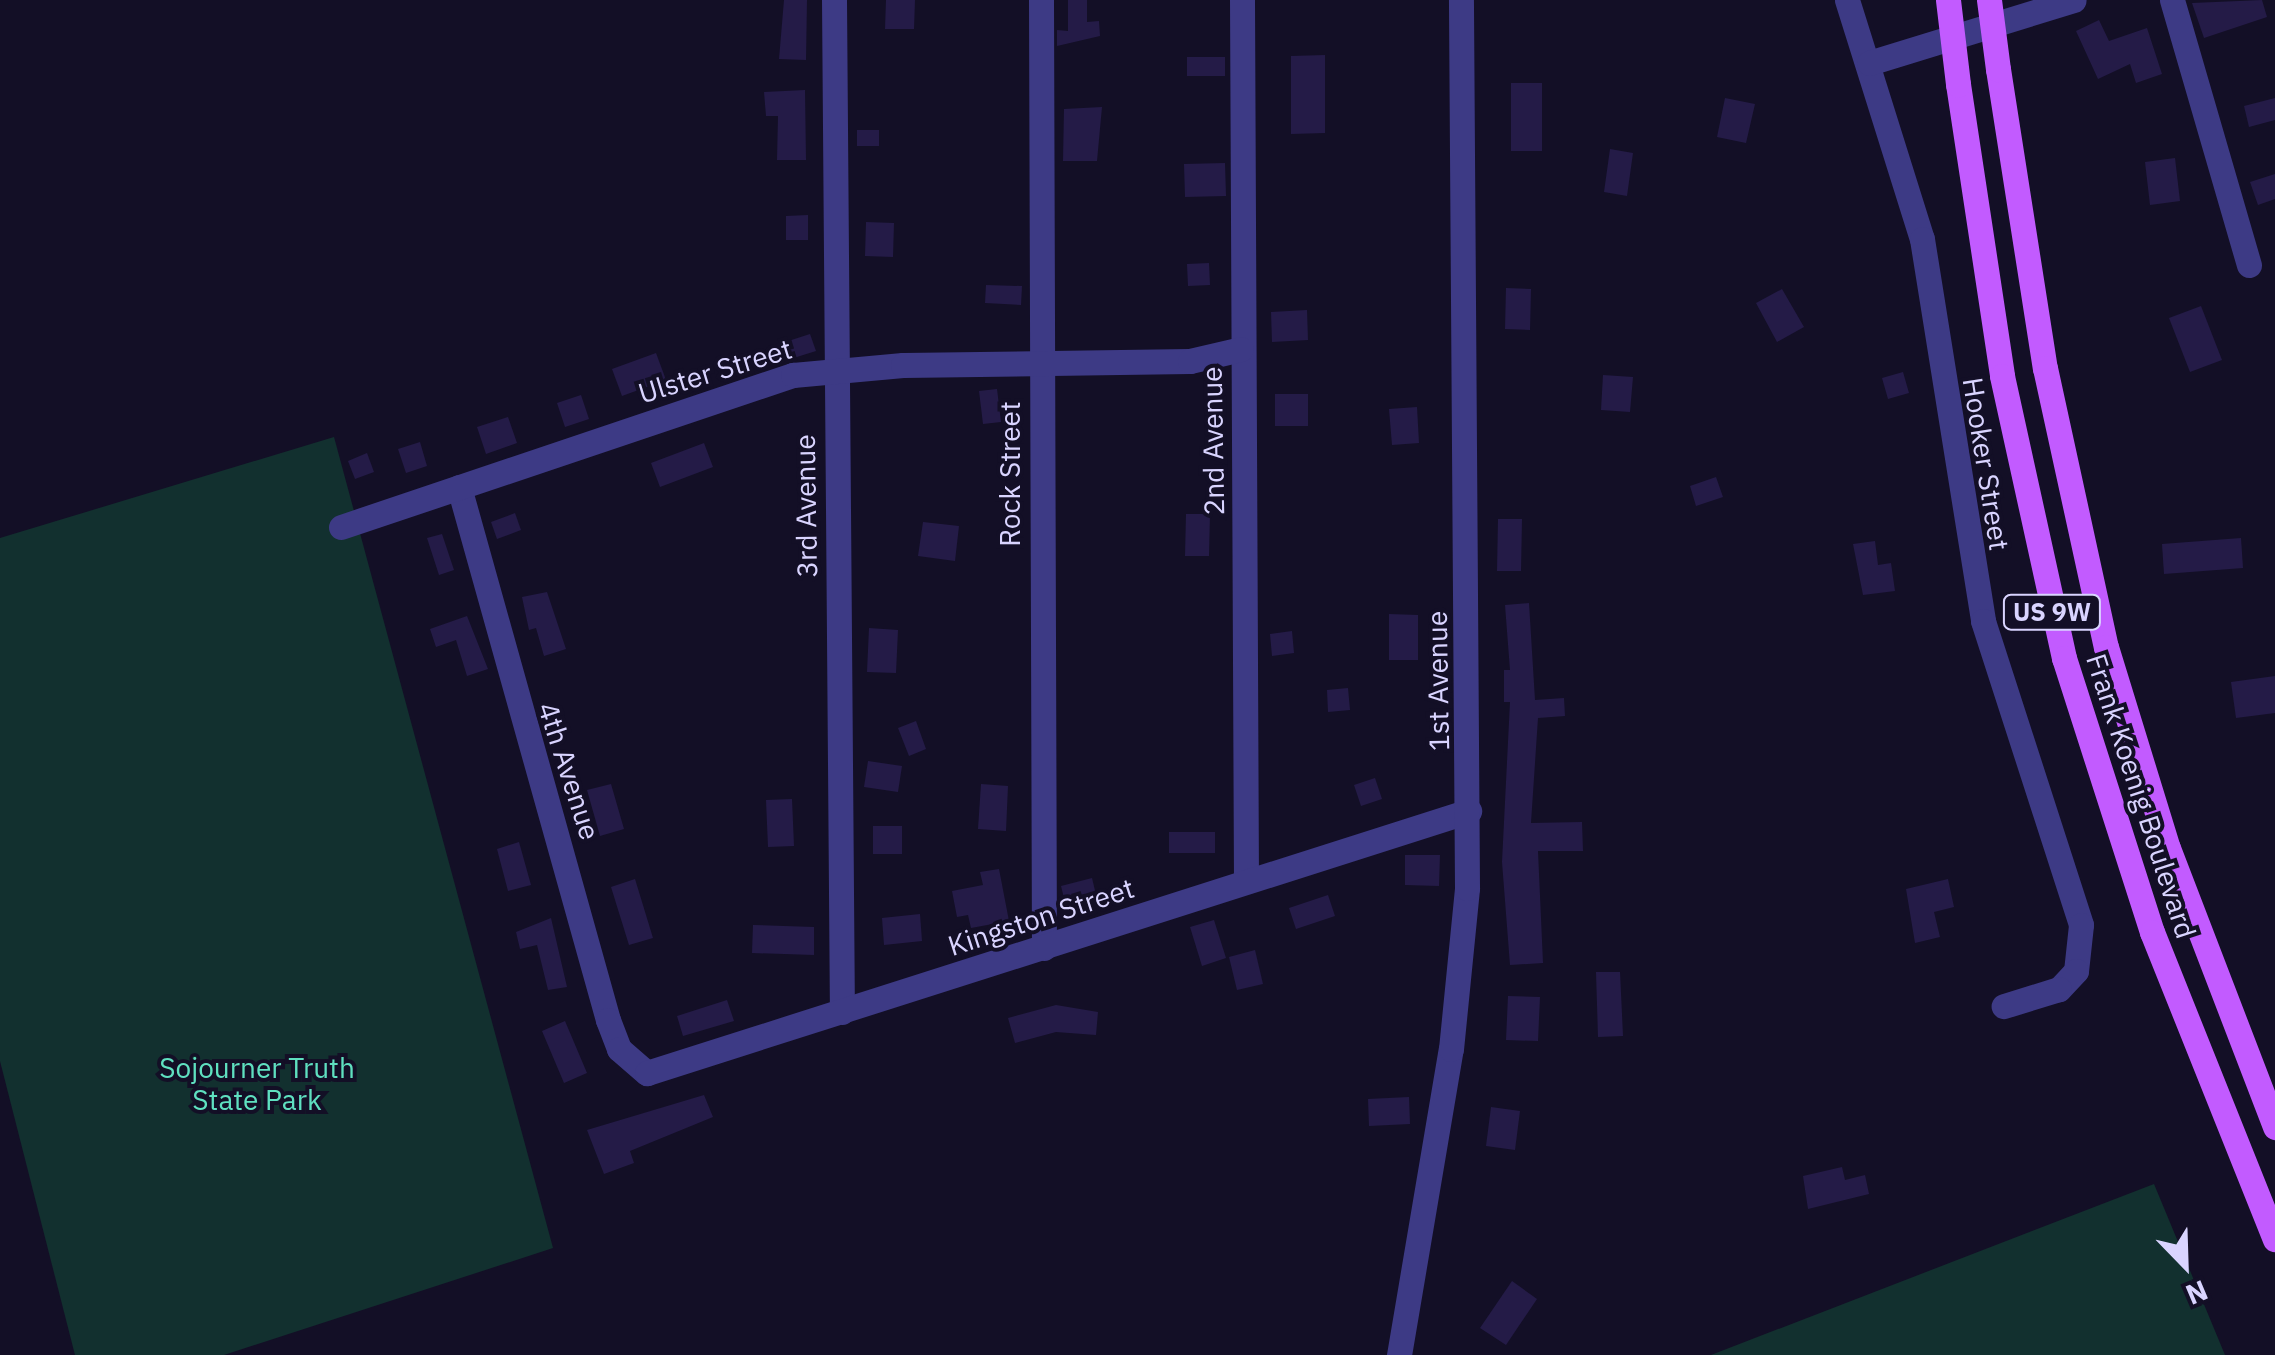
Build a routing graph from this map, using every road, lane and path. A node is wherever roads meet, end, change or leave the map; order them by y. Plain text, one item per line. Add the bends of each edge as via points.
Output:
1 (834, 0) edge
2 (1041, 0) edge
3 (1242, 0) edge
4 (1461, 0) edge
5 (1847, 0) edge
6 (1948, 0) edge
7 (1989, 0) edge
8 (2074, 0) edge
9 (2172, 0) edge
10 (1869, 63) junction
11 (2249, 265) dead end
12 (1242, 348) junction
13 (1041, 363) junction
14 (834, 369) junction
15 (460, 487) junction
16 (341, 527) dead end
17 (1469, 811) junction
18 (1246, 881) junction
19 (1044, 948) junction
20 (2004, 1006) dead end
21 (842, 1012) junction
22 (633, 1067) joint
23 (2275, 1127) edge
24 (2275, 1239) edge
25 (1399, 1355) edge

1 - 14 street, 3rd Avenue
2 - 13 street, Rock Street
3 - 12 street, 2nd Avenue
4 - 17 street, 1st Avenue
5 - 10 street, Hooker Street
6 - 24 main road, Frank Koenig Boulevard / US 9W, bridge via 2002,376 2064,658 2152,932
7 - 23 main road, Frank Koenig Boulevard / US 9W, bridge via 2045,368 2106,647 2174,865
8 - 10 street
9 - 11 street
10 - 20 street, Hooker Street via 1922,240 1983,621 2081,925 2076,971 2059,989
12 - 13 street, Ulster Street via 1190,361
12 - 18 street, 2nd Avenue
13 - 14 street, Ulster Street
13 - 19 street, Rock Street
14 - 15 street, Ulster Street via 761,382
14 - 21 street, 3rd Avenue
15 - 16 street, Ulster Street
15 - 22 street, 4th Avenue via 608,1020
17 - 18 street, Kingston Street
17 - 25 street, 1st Avenue via 1451,1049
18 - 19 street, Kingston Street
19 - 21 street, Kingston Street
21 - 22 street, Kingston Street via 667,1072

